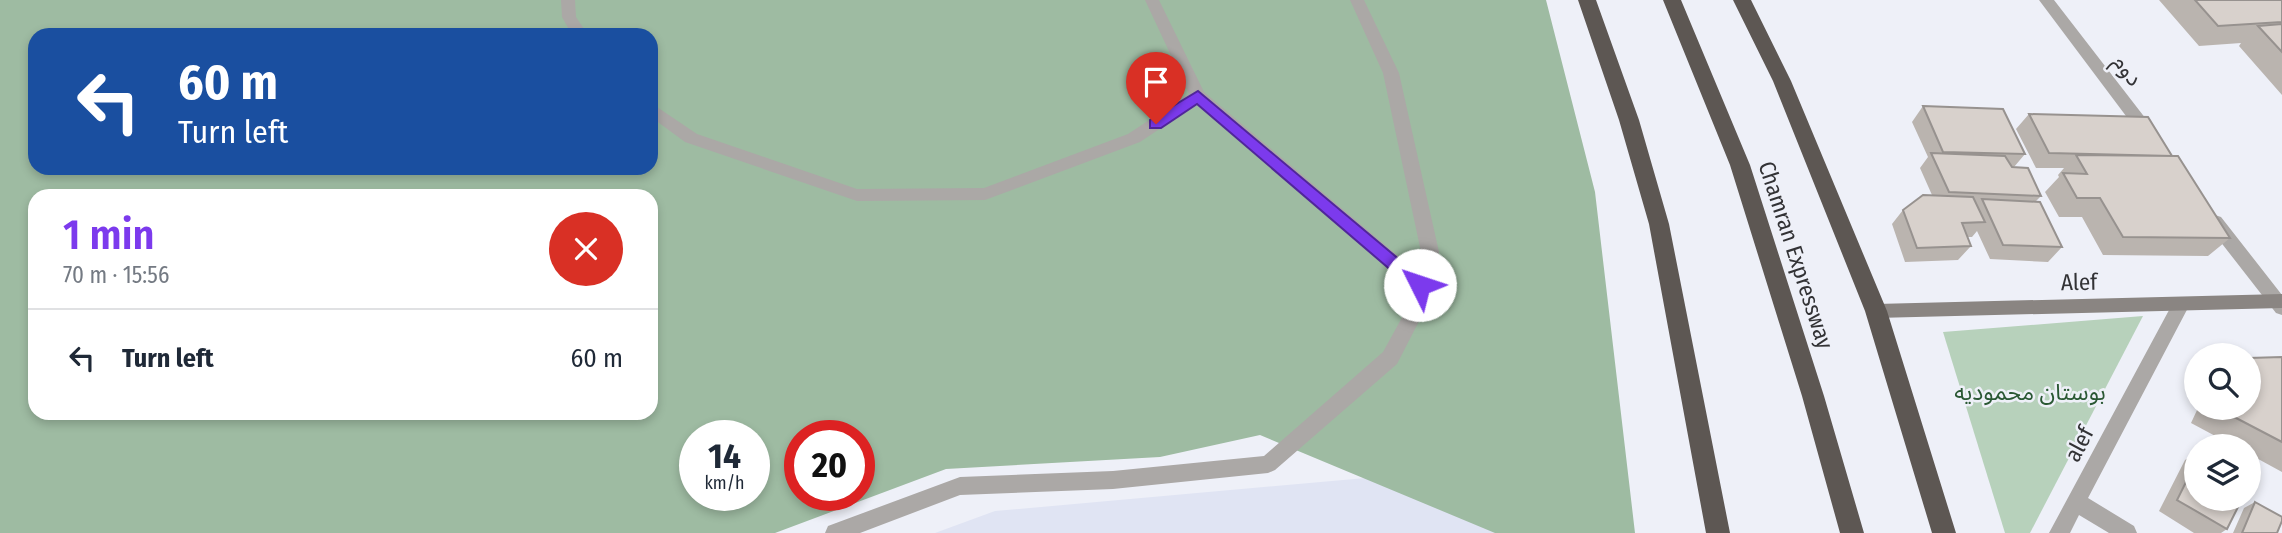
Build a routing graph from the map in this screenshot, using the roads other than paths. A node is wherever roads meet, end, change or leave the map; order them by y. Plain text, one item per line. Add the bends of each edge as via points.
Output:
1 (568, 0) edge
2 (1152, 0) edge
3 (1357, 0) edge
4 (1587, 0) edge
5 (1672, 0) edge
6 (1742, 0) edge
7 (2046, 0) edge
8 (576, 28) edge
9 (1198, 96) junction
10 (658, 114) edge
11 (2161, 151) edge
12 (2202, 204) edge
13 (1420, 285) junction
14 (2280, 303) edge
15 (2181, 304) junction
16 (1876, 311) junction
17 (2076, 502) junction
18 (835, 533) edge
19 (1718, 533) edge
20 (1852, 533) edge
21 (1944, 533) edge
22 (2059, 533) edge
23 (2127, 533) edge

1 - 8 street via 569,17
2 - 9 street
3 - 13 street via 1391,73 1411,163 1430,252
4 - 19 highway via 1659,224
5 - 20 highway, Chamran Expressway via 1740,165
6 - 16 highway via 1782,81
7 - 11 street, دوم
9 - 10 street via 1134,138 985,194 857,195 691,138
9 - 13 street
12 - 14 street
13 - 18 street via 1426,290 1390,358 1268,464 1113,480 960,486
14 - 15 main road, Alef
15 - 16 main road, Alef
15 - 17 street, alef
16 - 21 highway
17 - 22 street, alef
17 - 23 street

